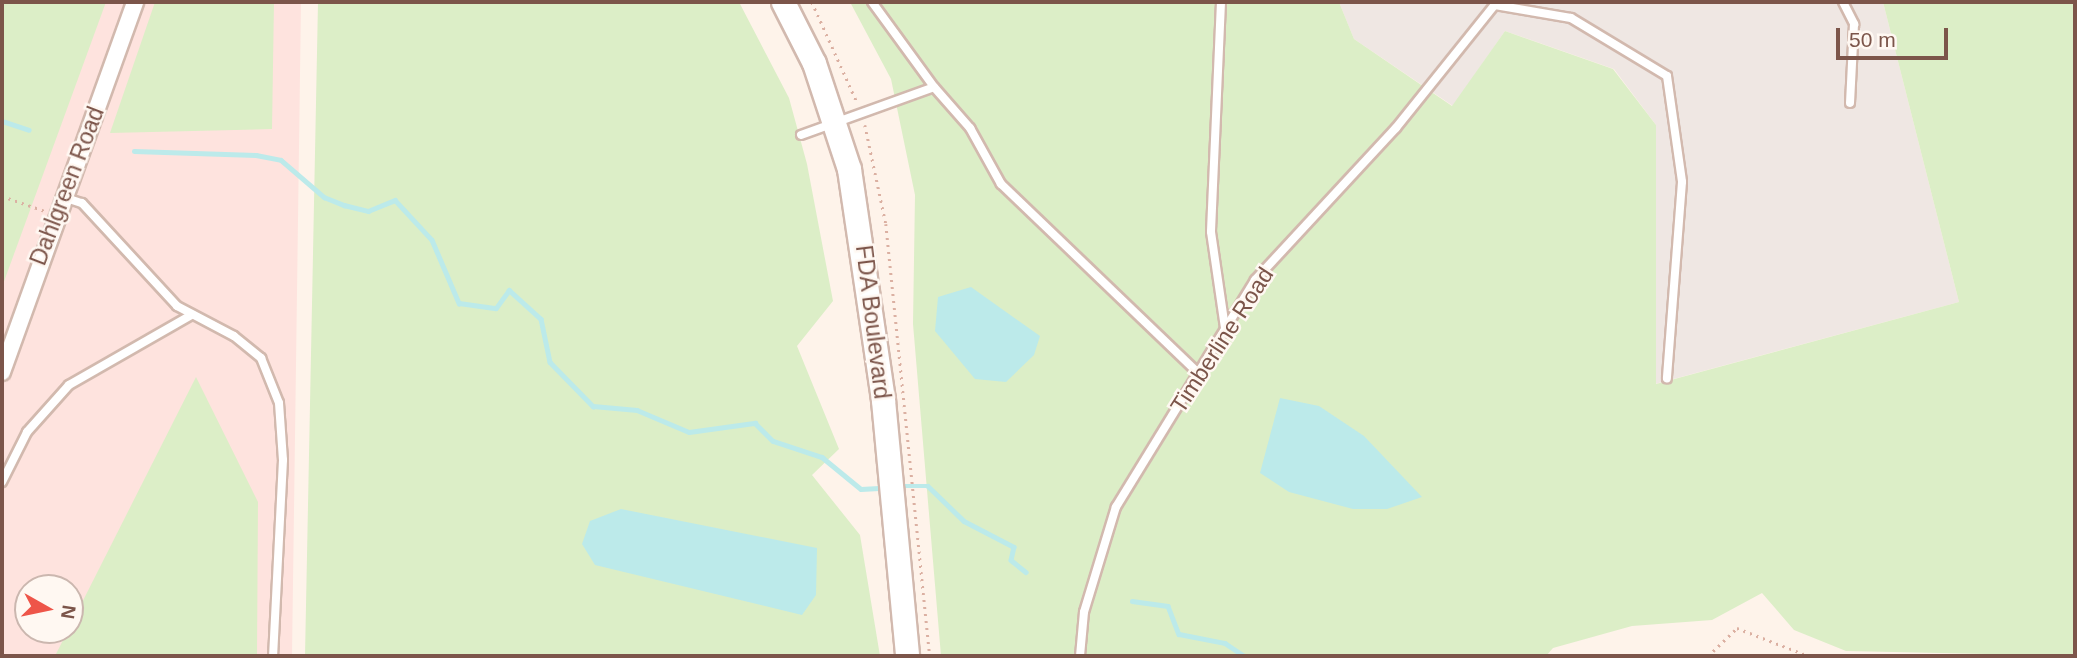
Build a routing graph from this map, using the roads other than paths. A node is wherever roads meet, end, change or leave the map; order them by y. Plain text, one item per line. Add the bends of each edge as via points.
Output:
1 (135, 2) edge
2 (783, 2) edge
3 (872, 2) edge
4 (1221, 2) edge
5 (1843, 2) edge
6 (1496, 4) edge
7 (934, 87) junction
8 (1850, 103) dead end
9 (836, 123) junction
10 (802, 135) dead end
11 (63, 197) junction
12 (191, 315) junction
13 (1225, 328) junction
14 (2, 372) edge
15 (1198, 373) junction
16 (1667, 379) dead end
17 (2, 482) edge
18 (918, 654) edge
19 (273, 656) edge
20 (1080, 656) edge

1 - 11 street, Dahlgreen Road
2 - 9 street, FDA Boulevard
3 - 7 lane
4 - 13 lane via 1211,232
5 - 8 lane via 1854,24
6 - 13 lane, Timberline Road via 1396,128 1255,280
6 - 16 lane via 1571,18 1667,76 1682,182
7 - 9 lane
7 - 15 lane via 970,128 1001,184
9 - 10 lane
9 - 18 street, FDA Boulevard via 877,255
11 - 12 lane via 82,203
11 - 14 street, Dahlgreen Road
12 - 17 lane via 69,385 27,432
12 - 19 lane via 234,335 261,358 279,403 284,460
13 - 15 lane, Timberline Road
15 - 20 lane, Timberline Road via 1116,507 1084,612

